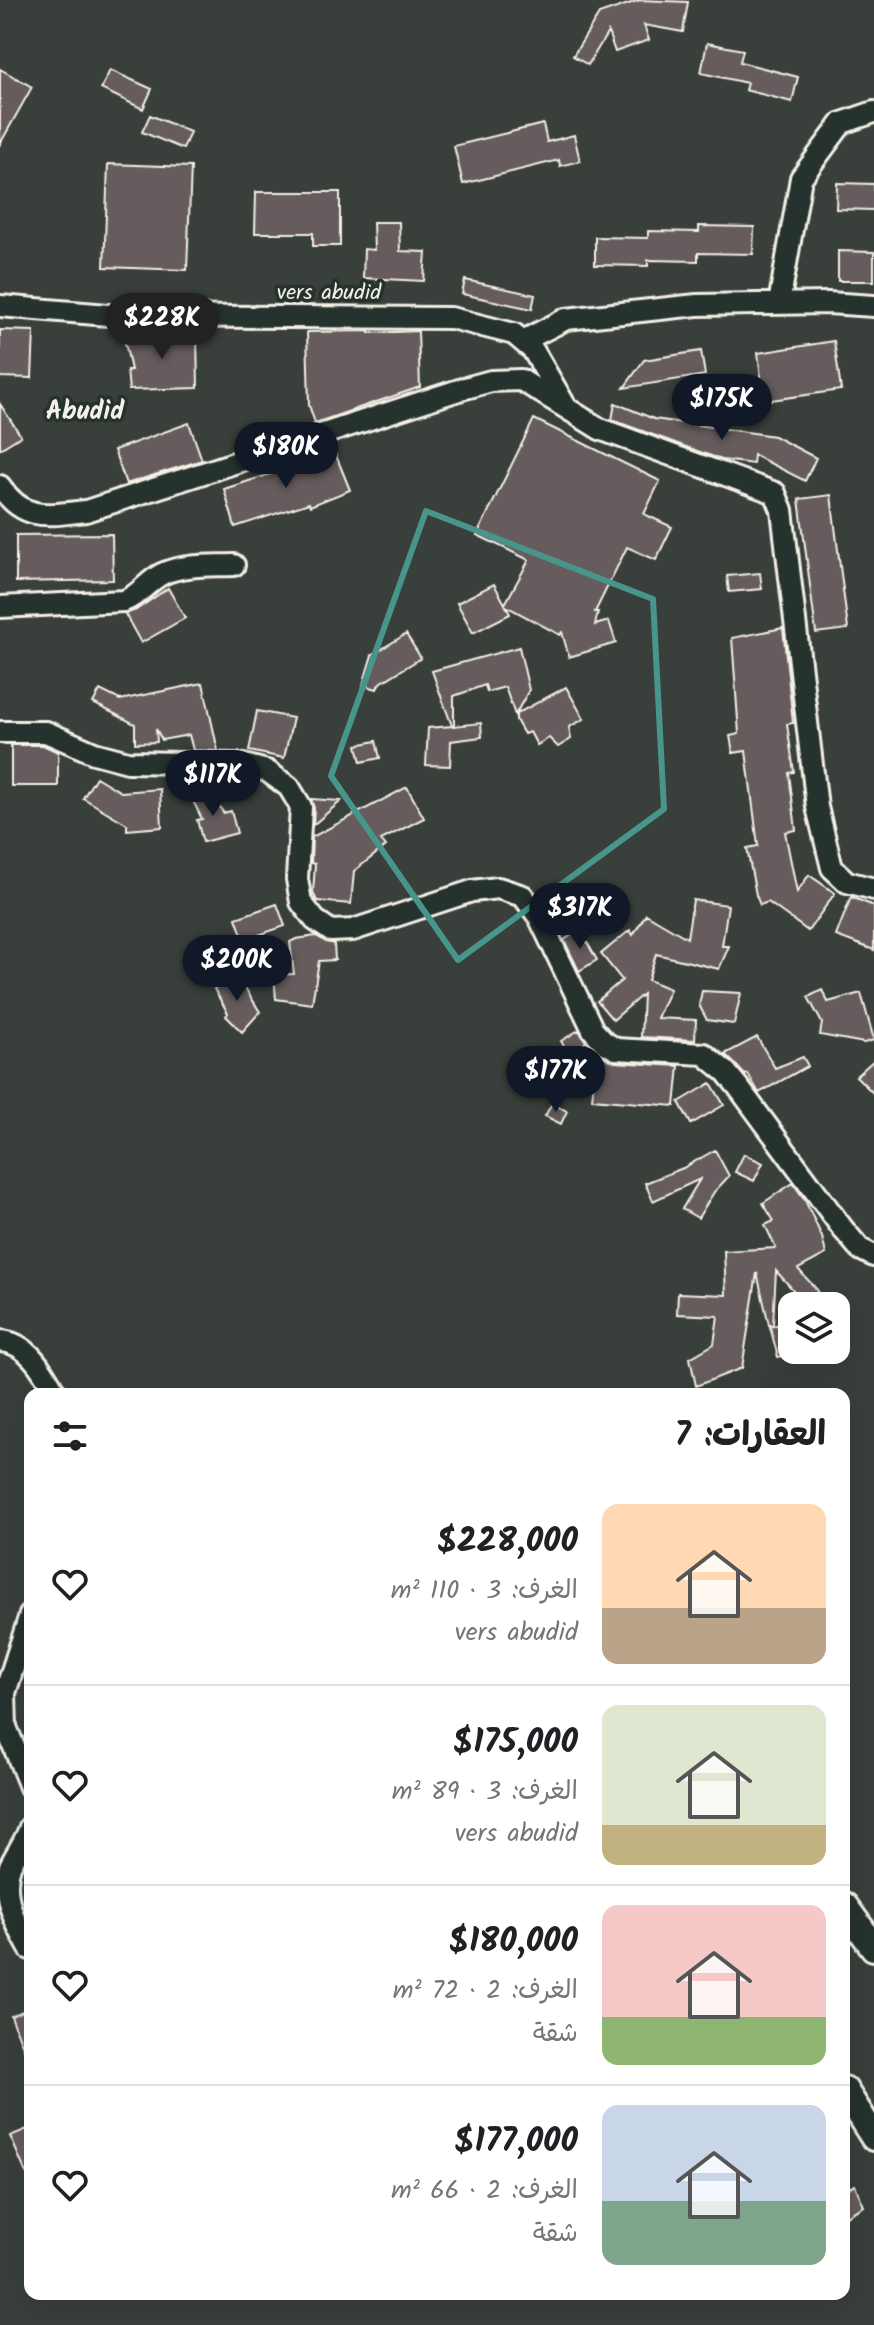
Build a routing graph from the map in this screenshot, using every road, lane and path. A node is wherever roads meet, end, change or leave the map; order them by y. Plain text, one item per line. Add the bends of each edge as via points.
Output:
1 (874, 112) edge
2 (779, 304) junction
3 (0, 306) edge
4 (874, 306) edge
5 (523, 341) junction
6 (568, 410) junction
7 (0, 486) edge
8 (234, 565) dead end
9 (0, 607) edge
10 (0, 732) edge
11 (874, 889) edge
12 (874, 1256) edge
13 (0, 1341) edge
14 (53, 1388) edge
15 (24, 1634) edge
16 (24, 1772) edge
17 (24, 1839) edge
18 (850, 1914) edge
19 (24, 1938) edge
20 (874, 1947) edge
21 (850, 2099) edge
22 (874, 2137) edge

1 - 2 street via 842,123 801,178
2 - 4 street
2 - 5 street via 697,305 566,319
3 - 5 street, vers abudid via 120,316 451,318
5 - 6 street
6 - 7 street via 521,380 491,381 86,511 41,516 21,509
6 - 11 street via 600,429 775,493 782,510 817,807 832,868 847,882
8 - 9 street via 177,568 124,601
10 - 12 street via 46,732 128,762 240,764 267,771 289,787 301,807 301,902 331,931 353,930 472,891 498,888 523,896 604,1042 616,1049 704,1054 739,1088 843,1229
13 - 14 street via 12,1341 39,1364
15 - 16 street via 5,1693 6,1727
17 - 19 street via 4,1892
18 - 20 main road
21 - 22 main road

